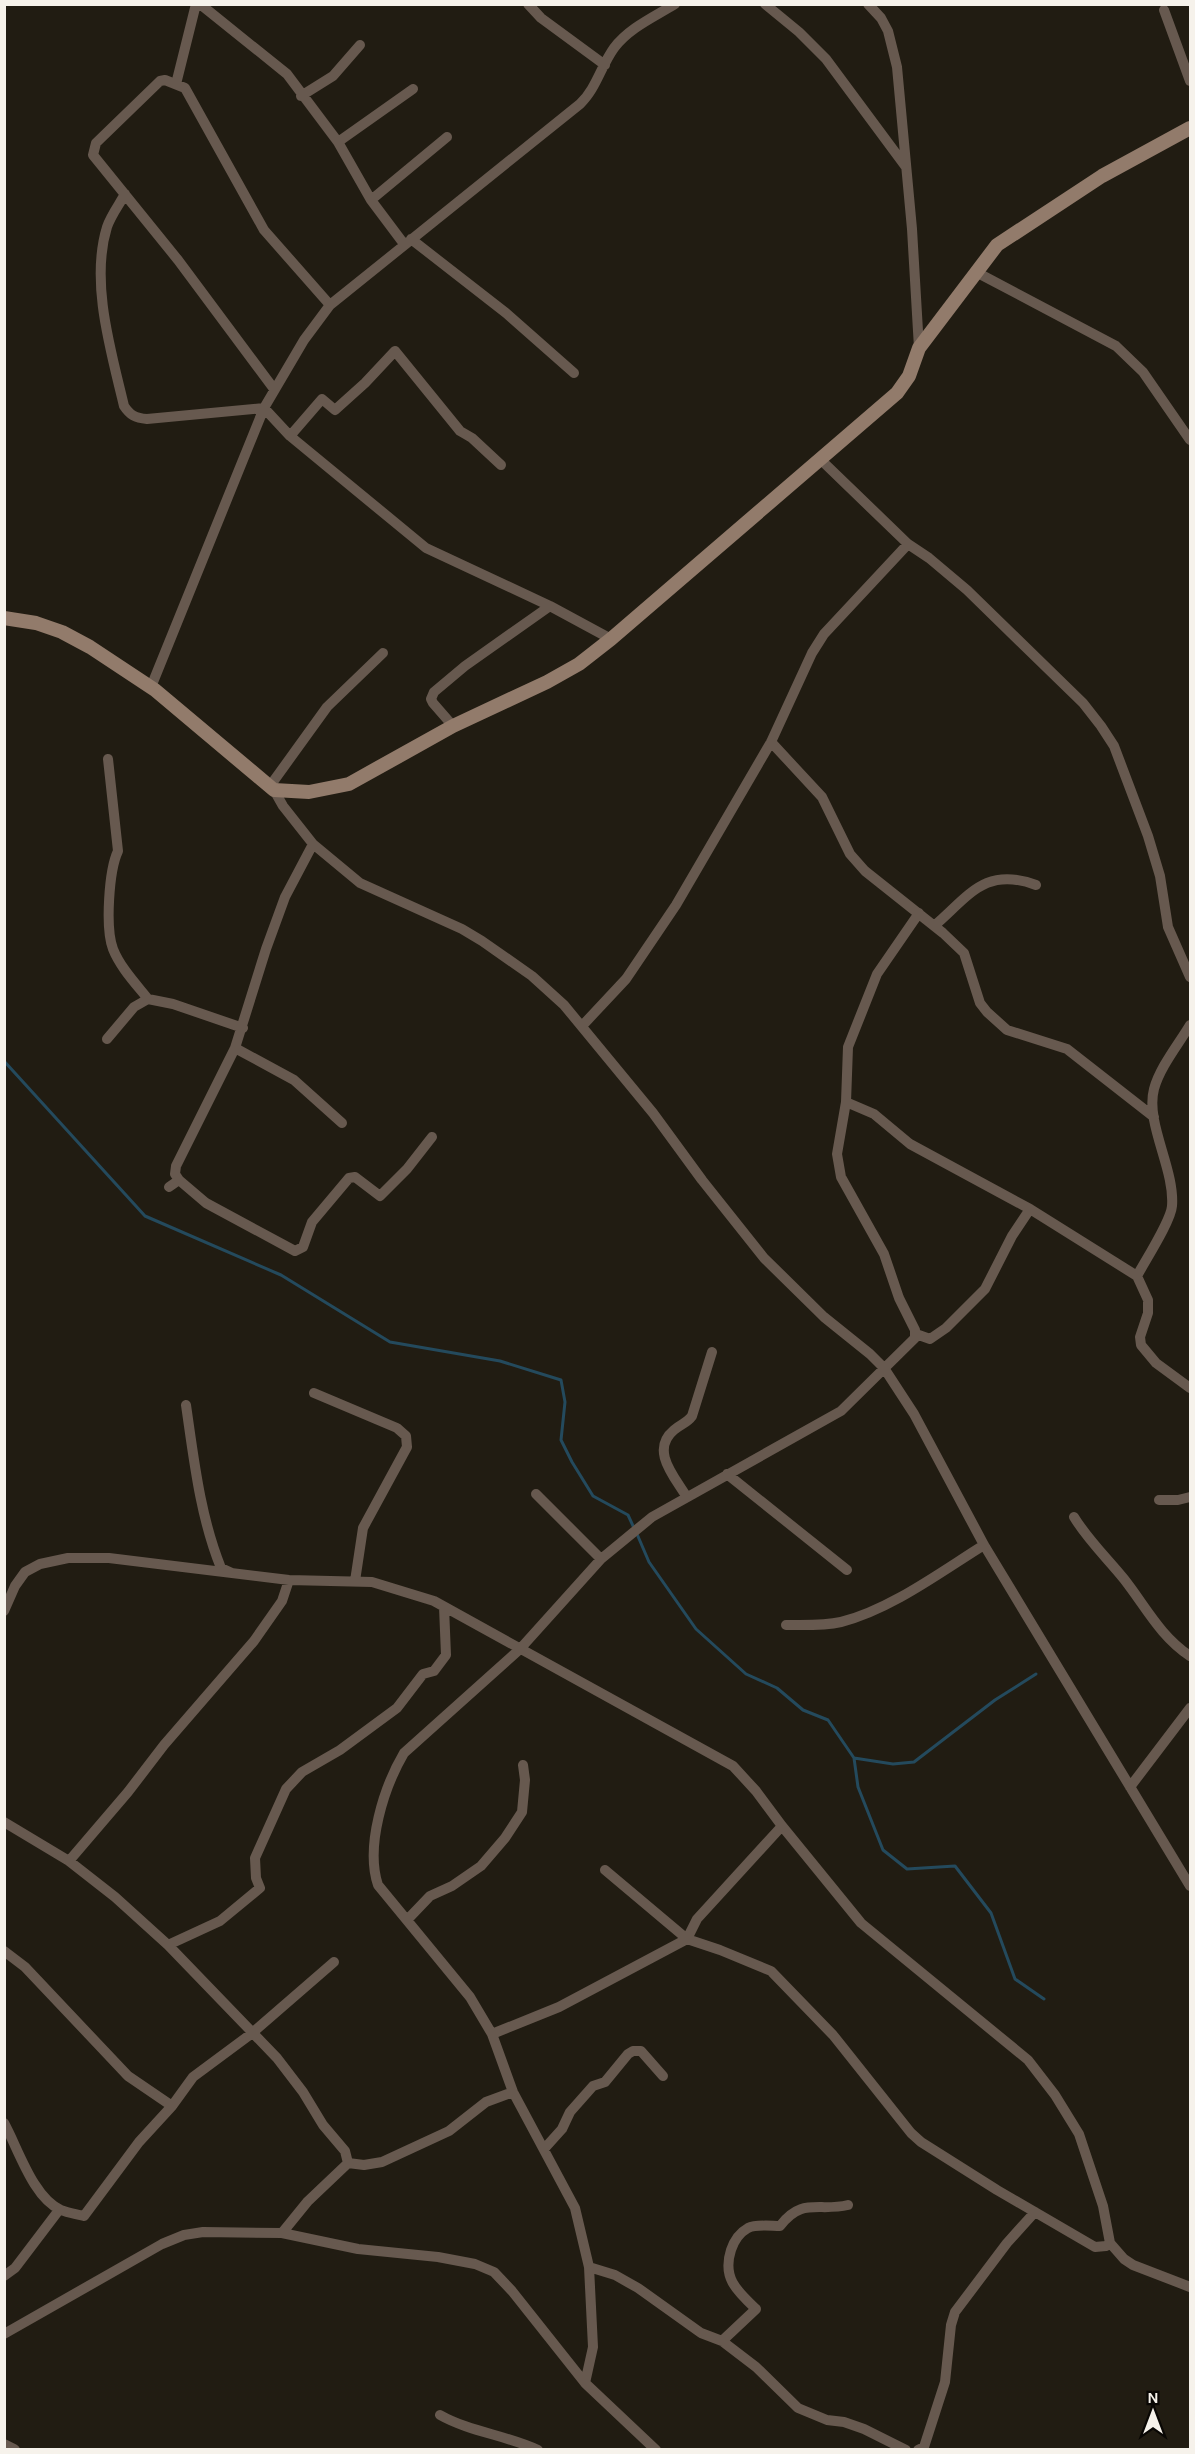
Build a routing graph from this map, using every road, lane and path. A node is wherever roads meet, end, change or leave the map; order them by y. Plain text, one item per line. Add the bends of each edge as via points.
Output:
1 (198, 4) edge
2 (528, 4) edge
3 (675, 4) edge
4 (765, 4) edge
5 (868, 4) edge
6 (1164, 10) dead end
7 (360, 45) dead end
8 (605, 65) junction
9 (1191, 81) edge
10 (176, 84) junction
11 (413, 89) dead end
12 (301, 96) junction
13 (1191, 128) edge
14 (447, 137) dead end
15 (338, 142) junction
16 (906, 168) junction
17 (125, 194) junction
18 (371, 200) junction
19 (408, 242) junction
20 (975, 272) junction
21 (330, 305) junction
22 (919, 348) junction
23 (574, 373) dead end
24 (274, 390) junction
25 (264, 408) junction
26 (290, 436) junction
27 (1191, 440) edge
28 (820, 459) junction
29 (501, 465) dead end
30 (908, 544) junction
31 (550, 606) junction
32 (8, 618) edge
33 (611, 639) junction
34 (383, 653) dead end
35 (151, 687) junction
36 (453, 726) junction
37 (771, 742) junction
38 (108, 759) dead end
39 (272, 788) junction
40 (313, 844) junction
41 (1036, 885) dead end
42 (919, 913) junction
43 (934, 926) junction
44 (1191, 977) edge
45 (148, 999) junction
46 (1191, 1025) edge
47 (582, 1026) junction
48 (243, 1028) junction
49 (107, 1039) dead end
50 (236, 1048) junction
51 (846, 1102) junction
52 (1154, 1117) junction
53 (342, 1123) dead end
54 (432, 1137) dead end
55 (178, 1180) junction
56 (169, 1187) dead end
57 (1030, 1209) junction
58 (1137, 1276) junction
59 (916, 1334) junction
60 (712, 1352) dead end
61 (884, 1368) junction
62 (1191, 1388) edge
63 (314, 1393) dead end
64 (186, 1405) dead end
65 (727, 1474) junction
66 (536, 1494) dead end
67 (686, 1496) junction
68 (1191, 1497) edge
69 (1159, 1500) dead end
70 (1074, 1517) dead end
71 (984, 1545) junction
72 (601, 1559) junction
73 (847, 1570) dead end
74 (235, 1575) junction
75 (288, 1580) junction
76 (355, 1581) junction
77 (444, 1608) junction
78 (4, 1611) edge
79 (786, 1625) dead end
80 (520, 1649) junction
81 (1191, 1656) edge
82 (1191, 1708) edge
83 (523, 1765) dead end
84 (1130, 1787) junction
85 (4, 1822) edge
86 (782, 1826) junction
87 (69, 1861) junction
88 (606, 1870) dead end
89 (1191, 1886) edge
90 (408, 1919) junction
91 (687, 1939) junction
92 (168, 1945) junction
93 (4, 1951) edge
94 (333, 1962) dead end
95 (251, 2034) junction
96 (492, 2034) junction
97 (663, 2076) dead end
98 (513, 2092) junction
99 (172, 2106) junction
100 (4, 2123) edge
101 (544, 2149) junction
102 (348, 2163) junction
103 (848, 2205) dead end
104 (59, 2210) junction
105 (1035, 2211) junction
106 (282, 2233) junction
107 (1110, 2243) junction
108 (589, 2267) junction
109 (4, 2276) edge
110 (1191, 2287) edge
111 (4, 2334) edge
112 (722, 2341) junction
113 (585, 2383) junction
114 (440, 2415) dead end
115 (4, 2445) edge
116 (650, 2448) edge
117 (14, 2450) edge
118 (538, 2450) edge
119 (906, 2450) edge
120 (918, 2450) edge

1 - 10 street
1 - 12 street via 287,74
2 - 8 street
3 - 8 street via 623,38
4 - 16 street via 826,58
5 - 16 street via 888,31 897,67
6 - 9 street
7 - 12 street via 333,76
8 - 19 street via 580,104
10 - 17 street via 160,81 93,149 93,155
10 - 21 street via 190,94 264,230
11 - 15 street
12 - 15 street
13 - 20 main road via 1102,176 997,245
14 - 18 street
15 - 18 street
16 - 22 street
17 - 24 street
17 - 25 street via 108,225 102,271 104,316 128,413 147,419
18 - 19 street
19 - 21 street
19 - 23 street via 506,313
20 - 22 main road
20 - 27 street via 1116,346 1143,372
21 - 24 street
22 - 28 main road via 909,376 897,393
24 - 25 street
25 - 26 street
25 - 35 street
26 - 29 street via 322,399 335,410 395,351 460,431
26 - 31 street via 426,548
28 - 30 street
28 - 33 main road
30 - 37 street via 824,634
30 - 44 street via 967,590 1083,703 1101,726 1114,746 1148,836 1160,876 1168,927
31 - 33 street
31 - 36 street via 434,692 433,703
32 - 35 main road via 62,632
33 - 36 main road via 579,664
34 - 39 street via 327,707
35 - 39 main road
36 - 39 main road via 349,784 309,792
37 - 42 street via 822,797 850,854 865,871
37 - 47 street via 647,950
38 - 45 street via 118,851 110,881 110,935 118,959
39 - 40 street
40 - 47 street via 360,883 482,941 532,976
40 - 48 street via 285,897
41 - 43 street via 1007,877 987,882
42 - 43 street
42 - 51 street via 877,974 857,1020 848,1047
43 - 52 street via 964,953 980,1003 997,1022 1021,1036 1067,1049
45 - 48 street
45 - 49 street via 134,1007
46 - 52 street via 1155,1086
47 - 61 street via 764,1258
48 - 50 street
50 - 53 street via 294,1080
50 - 55 street via 176,1166
51 - 57 street via 865,1109 910,1144
51 - 59 street via 837,1154 841,1177 884,1254
52 - 58 street via 1166,1159 1172,1208
54 - 55 street via 380,1196 355,1177 349,1178 312,1222 303,1247 295,1251 206,1203
55 - 56 street
57 - 58 street
57 - 59 street via 985,1289 930,1339
58 - 62 street via 1148,1300 1141,1345 1156,1363
59 - 61 street
60 - 67 street via 692,1416 664,1443 663,1458
61 - 65 street via 841,1411
61 - 71 street via 914,1414
63 - 76 street via 397,1428 405,1436 407,1447 363,1528
64 - 74 street via 211,1542 221,1568
65 - 67 street
65 - 73 street
66 - 72 street
67 - 72 street via 652,1517
68 - 69 street
70 - 81 street via 1161,1632
71 - 79 street via 897,1599 842,1622
71 - 84 street
72 - 80 street
74 - 75 street
74 - 78 street via 109,1558 68,1558 25,1572
75 - 76 street
75 - 87 street via 282,1601 254,1641
76 - 77 street via 384,1585
77 - 80 street
77 - 92 street via 446,1655 434,1671 423,1674 389,1714 302,1772 286,1789 255,1858 255,1878 260,1888 220,1921
80 - 86 street via 733,1766
80 - 90 street via 404,1753 393,1771 381,1810 373,1871 378,1885
82 - 84 street
83 - 90 street via 522,1812 505,1838 481,1866 430,1896
84 - 89 street
85 - 87 street
86 - 91 street via 697,1919
86 - 107 street via 861,1923 1040,2074 1079,2134 1103,2206
87 - 92 street
88 - 91 street
90 - 96 street via 470,1997
91 - 96 street via 559,2007
91 - 105 street via 771,1971 833,2035 911,2133
92 - 95 street
93 - 99 street via 25,1967 128,2076
94 - 95 street
95 - 99 street via 193,2076
95 - 102 street via 277,2058 303,2092 345,2151
96 - 98 street
97 - 101 street via 640,2051 628,2054 605,2082 593,2086 570,2112 562,2129
98 - 101 street
98 - 102 street via 486,2102 449,2131 382,2162
99 - 104 street via 139,2142 84,2216
100 - 104 street via 32,2180
101 - 108 street via 575,2208
102 - 106 street via 308,2201
103 - 112 street via 806,2206 787,2216 780,2226 749,2227 738,2236 728,2263 730,2280 756,2309
104 - 109 street via 15,2268
105 - 107 street via 1095,2247
105 - 120 street via 955,2312 945,2382 924,2447
106 - 111 street via 220,2231 184,2235
106 - 113 street via 358,2249 475,2264 494,2272
107 - 110 street via 1133,2265
108 - 112 street via 615,2275 701,2333
108 - 113 street via 593,2347
112 - 119 street via 798,2408 864,2429
113 - 116 street
114 - 118 street
115 - 117 street

